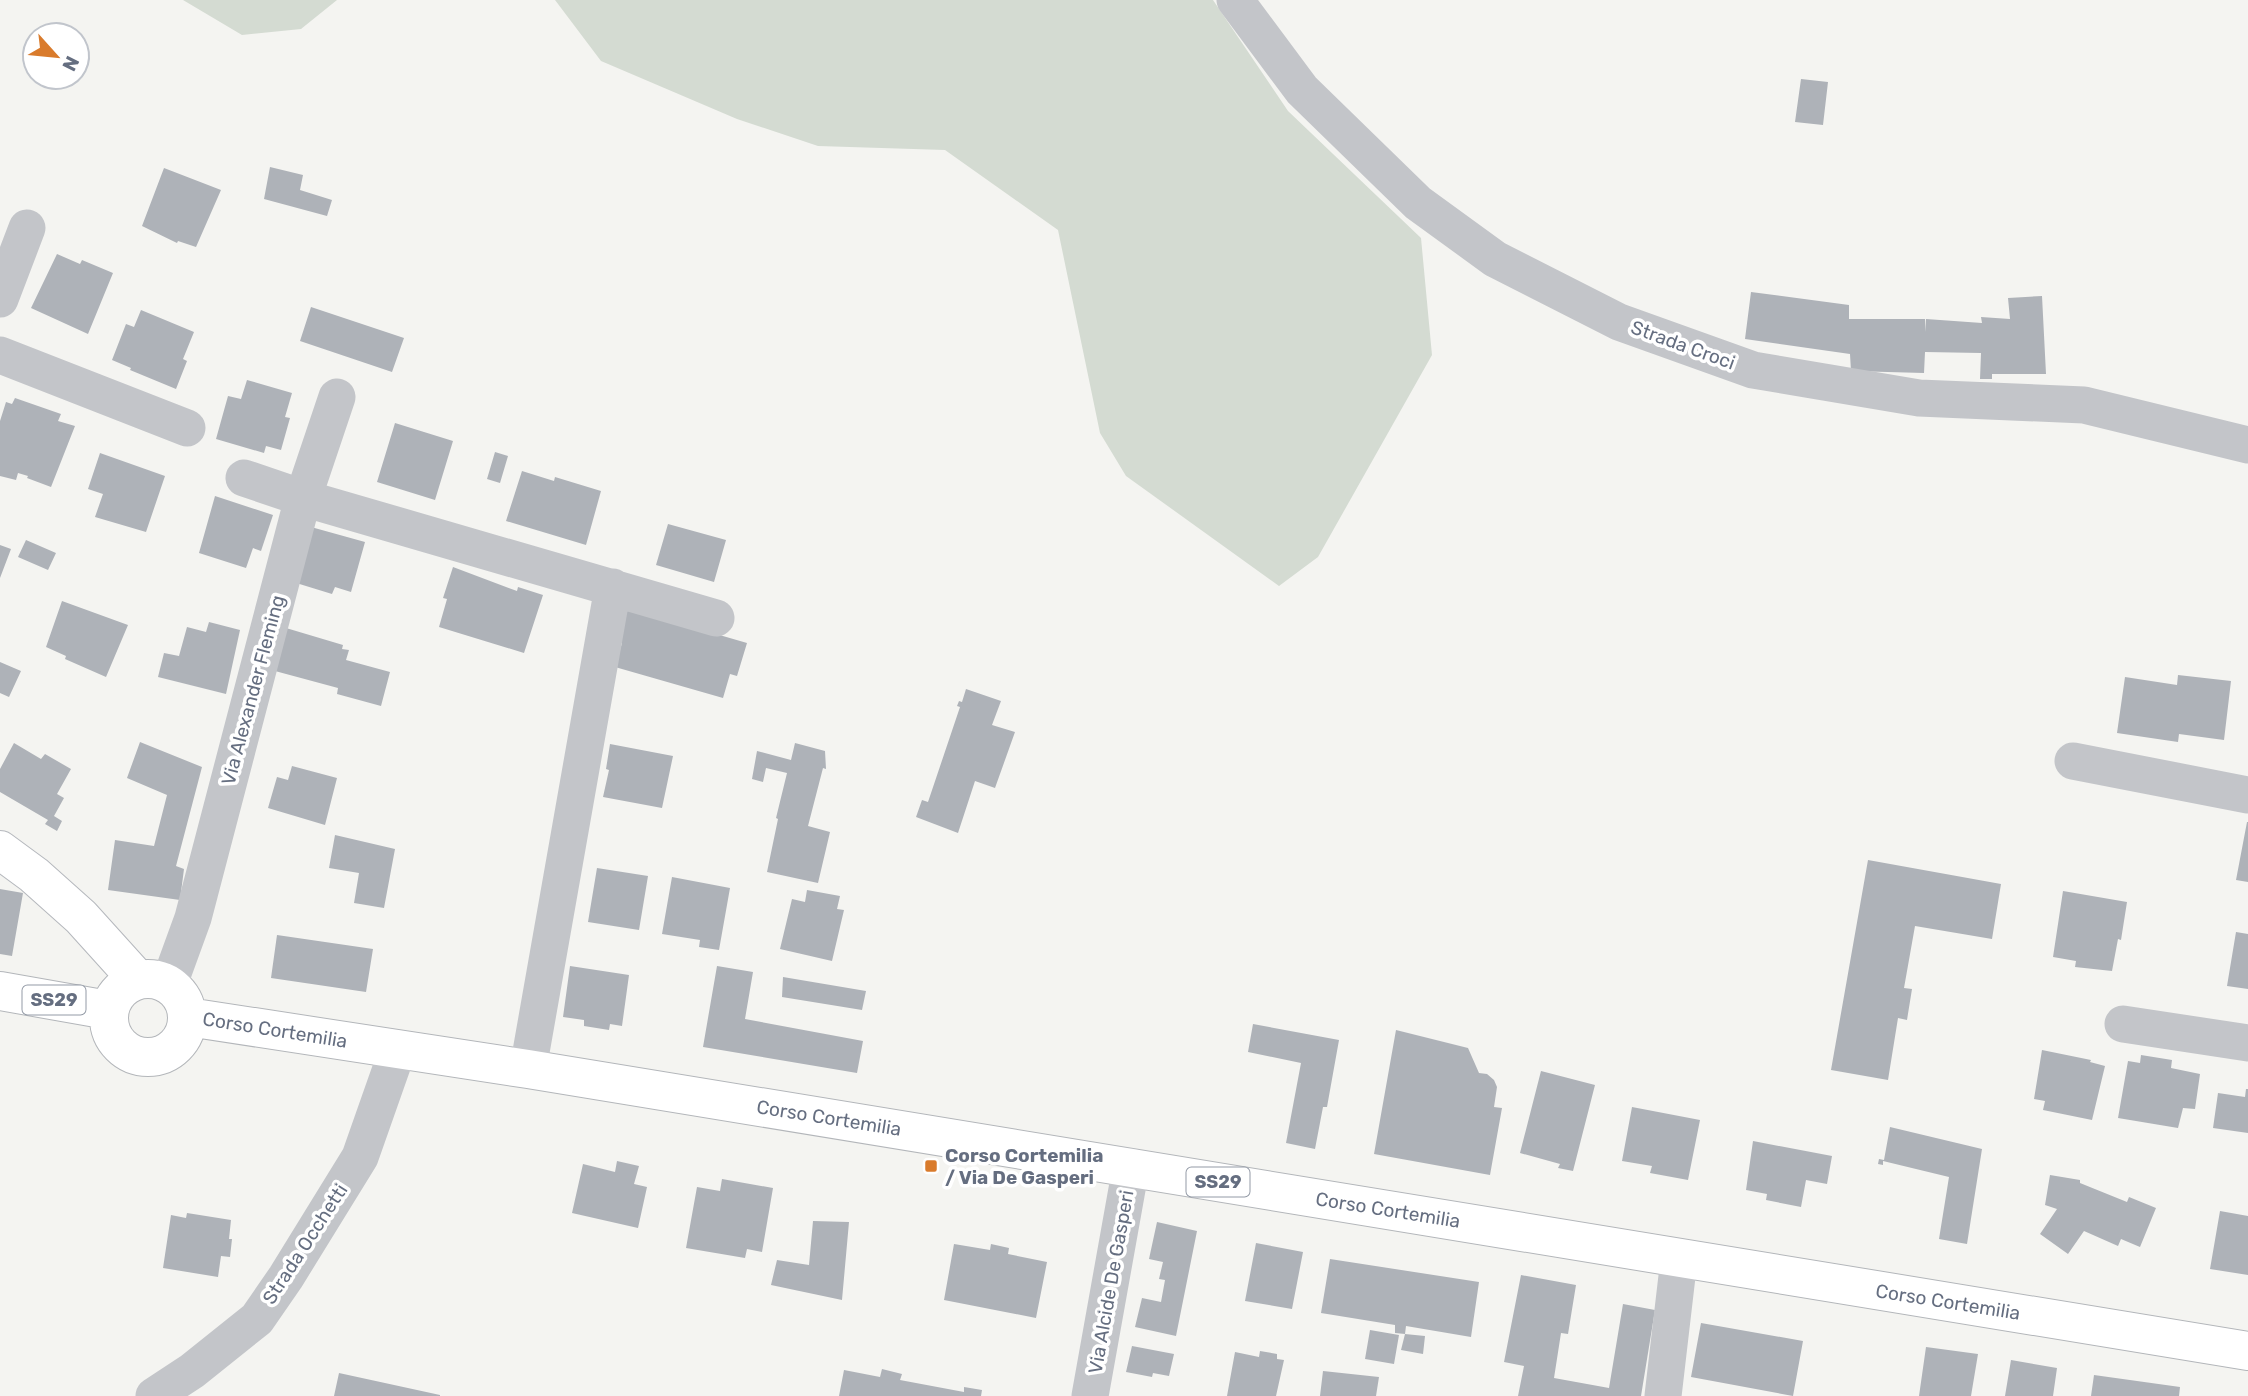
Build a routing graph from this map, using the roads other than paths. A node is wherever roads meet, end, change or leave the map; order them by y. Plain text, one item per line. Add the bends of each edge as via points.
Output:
1 (1235, 0) edge
2 (27, 228) dead end
3 (0, 299) edge
4 (0, 355) edge
5 (337, 397) dead end
6 (187, 428) dead end
7 (2248, 445) edge
8 (244, 478) dead end
9 (303, 498) junction
10 (613, 587) junction
11 (716, 618) dead end
12 (2073, 761) dead end
13 (2248, 795) edge
14 (0, 850) edge
15 (153, 981) junction
16 (0, 991) edge
17 (108, 1010) junction
18 (188, 1017) junction
19 (2123, 1024) dead end
20 (2248, 1043) edge
21 (398, 1049) junction
22 (528, 1069) junction
23 (1131, 1167) junction
24 (1679, 1258) junction
25 (2248, 1351) edge
26 (154, 1396) edge
27 (1090, 1396) edge
28 (1663, 1396) edge

1 - 7 street, Strada Croci via 1302,90 1418,203 1495,259 1619,322 1753,370 1919,398 2084,405
2 - 3 street
4 - 6 street
5 - 9 street, Via Alexander Fleming
8 - 9 street
9 - 10 street
9 - 15 street, Via Alexander Fleming via 193,918
10 - 11 street
10 - 22 street
12 - 13 street
14 - 15 main road
15 - 17 main road via 128,983
15 - 18 main road via 184,1001
16 - 17 main road, SS29
17 - 18 main road via 114,1040 133,1055 146,1058 171,1050 183,1036
18 - 21 main road, Corso Cortemilia / SS29
19 - 20 street
21 - 22 main road, Corso Cortemilia / SS29
21 - 26 street, Strada Occhetti via 360,1157 257,1319
22 - 23 main road, Corso Cortemilia / SS29
23 - 24 main road, Corso Cortemilia / SS29
23 - 27 street, Via Alcide De Gasperi
24 - 25 main road, Corso Cortemilia / SS29
24 - 28 street

